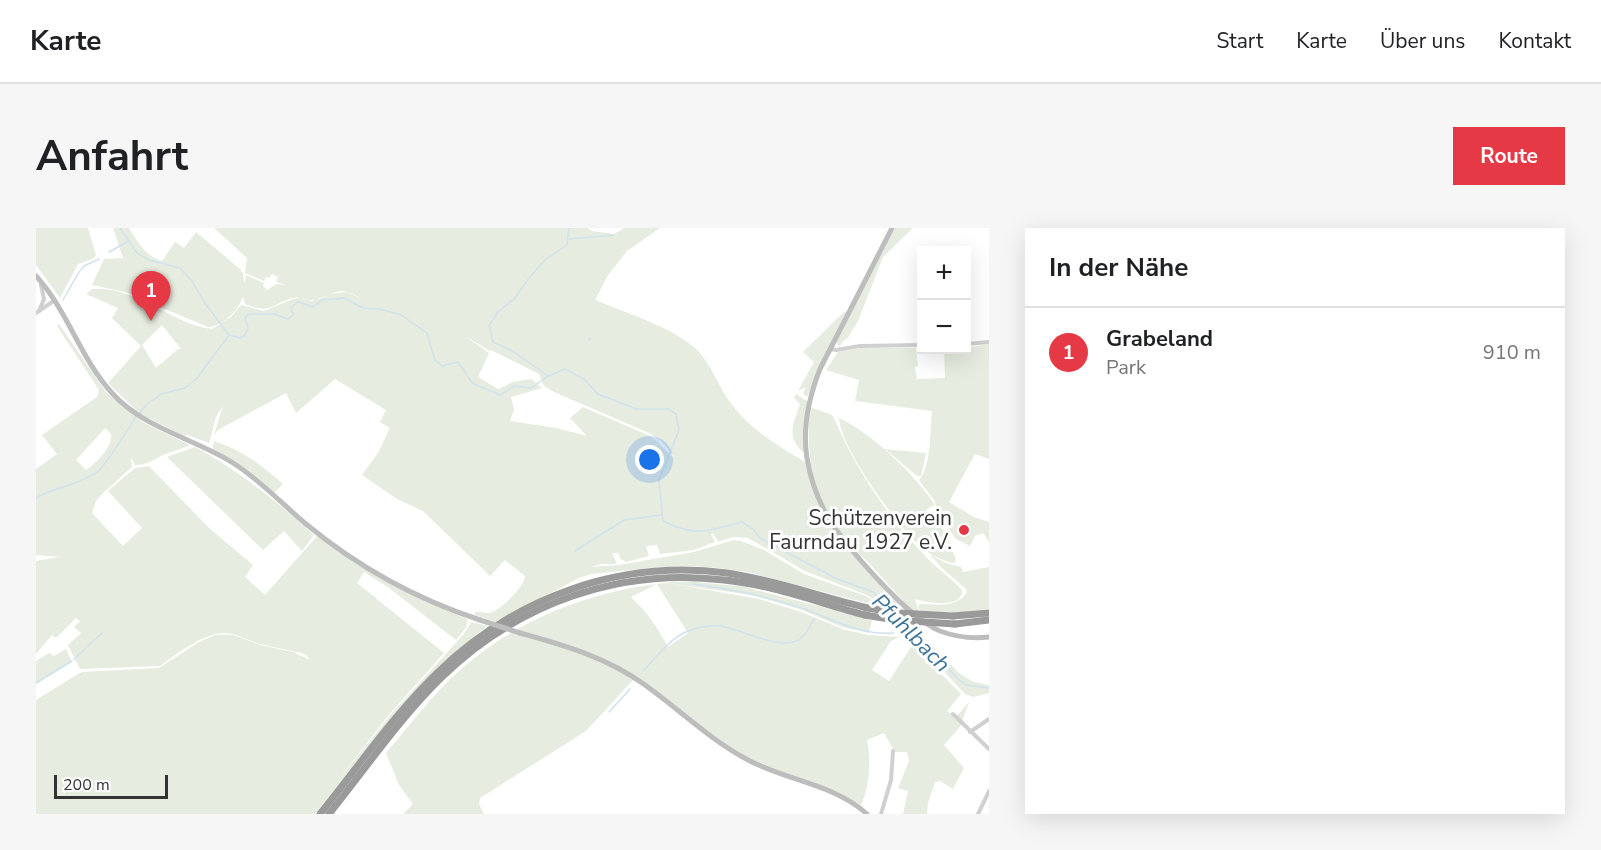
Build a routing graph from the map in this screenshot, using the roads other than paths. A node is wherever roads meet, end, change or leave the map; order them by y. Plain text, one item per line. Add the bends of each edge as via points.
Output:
1 (892, 228) edge
2 (37, 277) edge
3 (55, 300) junction
4 (38, 312) edge
5 (989, 342) edge
6 (971, 344) edge
7 (917, 345) edge
8 (830, 349) junction
9 (867, 612) junction
10 (989, 614) edge
11 (954, 620) junction
12 (989, 621) edge
13 (989, 637) edge
14 (953, 714) dead end
15 (989, 719) edge
16 (970, 732) junction
17 (989, 749) edge
18 (893, 751) dead end
19 (989, 790) edge
20 (320, 814) edge
21 (329, 814) edge
22 (867, 814) edge
23 (881, 814) edge
24 (978, 814) edge

1 - 8 street
2 - 3 street
2 - 4 street via 44,299
3 - 4 street
3 - 22 street, bridge via 90,363 112,393 132,411 234,464 346,554 437,604 577,650 621,670 726,748 775,772 828,790
5 - 6 street
7 - 8 street
8 - 13 street via 812,390 806,423 810,474 827,515 883,584 923,622 963,638
9 - 11 highway, bridge via 896,620
9 - 20 highway via 766,580 701,571 624,575 560,593 510,616 451,660 408,704
9 - 21 highway via 756,585 701,578 633,581 566,598 515,622 456,665 414,708
10 - 11 highway
11 - 12 highway
14 - 16 street
15 - 16 street
16 - 17 street
18 - 23 street via 891,780
19 - 24 street

